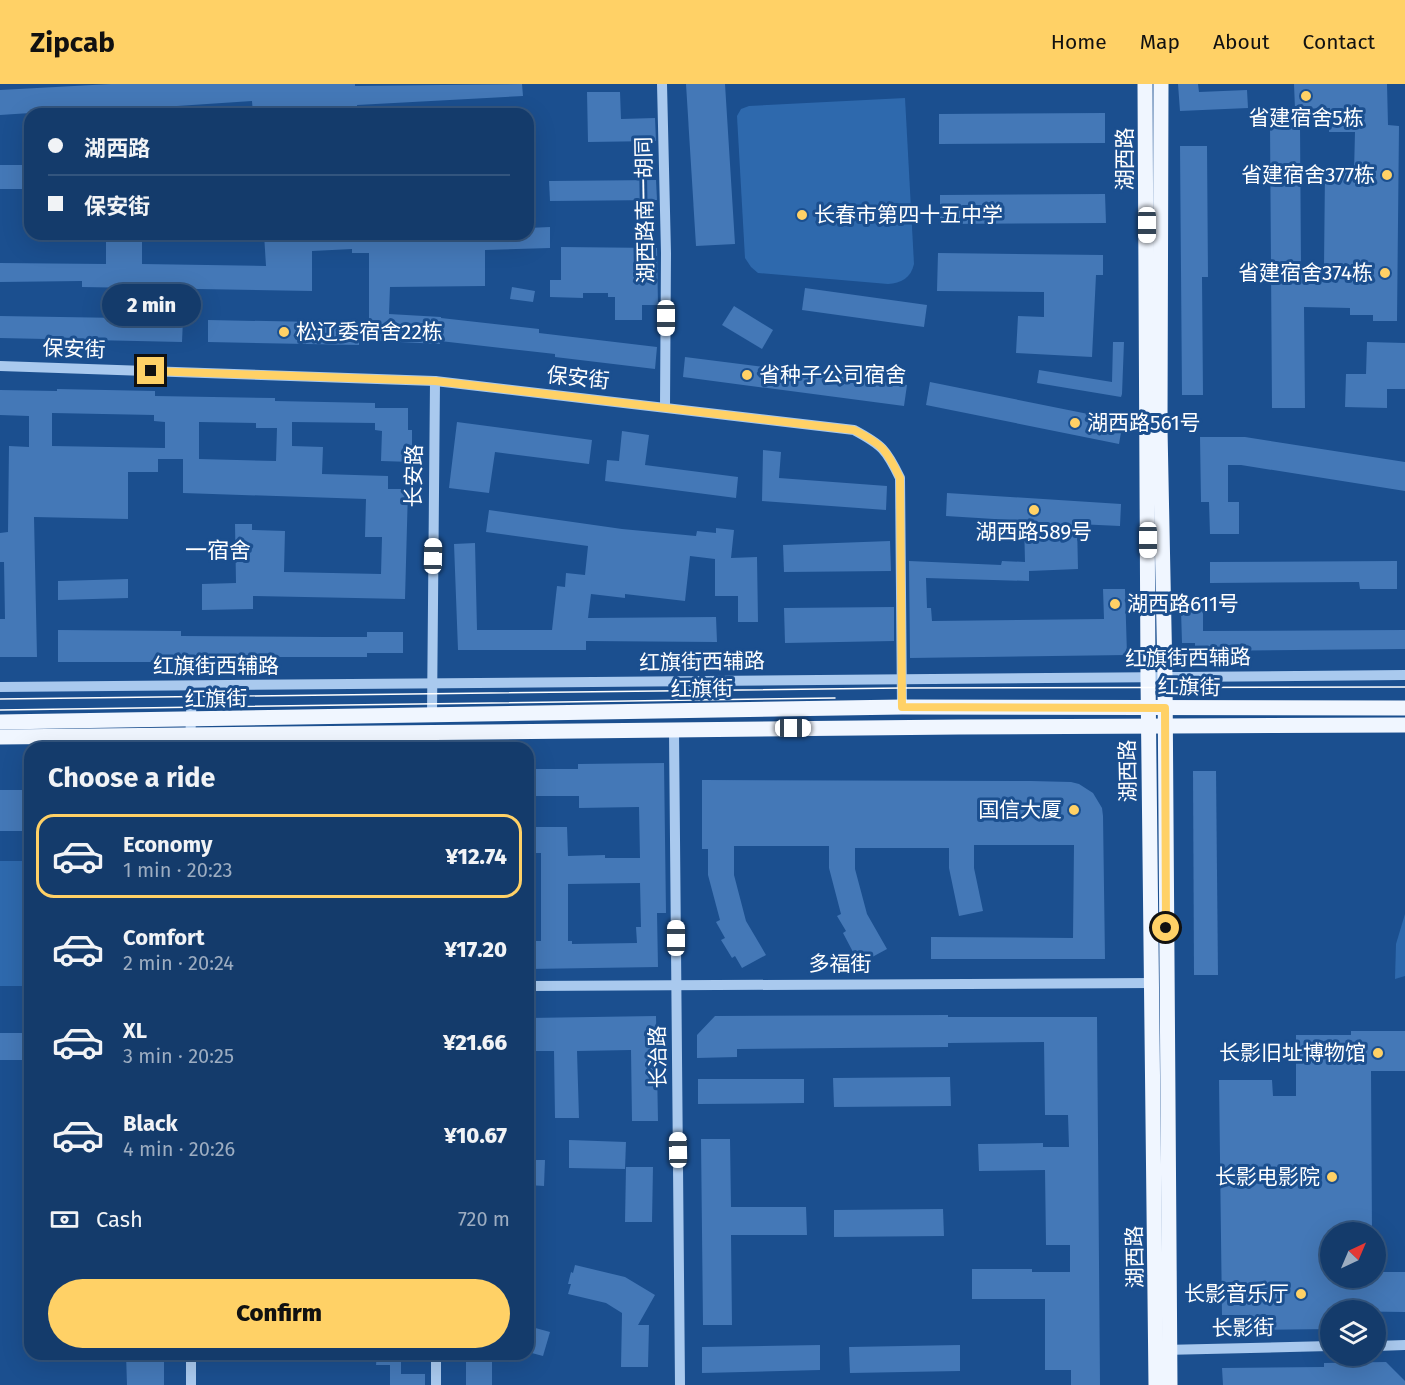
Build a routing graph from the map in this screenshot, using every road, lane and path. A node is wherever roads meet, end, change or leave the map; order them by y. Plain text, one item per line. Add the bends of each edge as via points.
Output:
1 (662, 84) edge
2 (1145, 84) edge
3 (1161, 84) edge
4 (0, 366) edge
5 (435, 381) junction
6 (665, 407) junction
7 (1405, 675) edge
8 (1165, 677) junction
9 (1148, 678) junction
10 (901, 679) junction
11 (431, 684) junction
12 (192, 686) junction
13 (0, 687) edge
14 (902, 707) junction
15 (1148, 707) junction
16 (1165, 708) junction
17 (1405, 708) edge
18 (432, 715) junction
19 (0, 722) edge
20 (1405, 725) edge
21 (1149, 727) junction
22 (1165, 727) junction
23 (674, 730) junction
24 (434, 731) junction
25 (190, 734) edge
26 (0, 737) edge
27 (434, 742) edge
28 (1153, 983) junction
29 (676, 984) junction
30 (534, 986) edge
31 (1405, 1345) edge
32 (1320, 1346) edge
33 (1386, 1346) edge
34 (1163, 1350) junction
35 (191, 1360) edge
36 (436, 1360) edge
37 (190, 1385) edge
38 (436, 1385) edge
39 (680, 1385) edge
40 (1156, 1385) edge
41 (1170, 1385) edge

1 - 6 street, 湖西路南一胡同
2 - 9 main road, 湖西路
3 - 8 main road, 湖西路 via 1160,429
4 - 5 street, 保安街
5 - 6 street, 保安街
5 - 11 street, 长安路
6 - 10 street, 保安街 via 854,430 875,441 890,456 900,478
7 - 8 street, 红旗街西辅路
8 - 9 street, 红旗街西辅路
8 - 16 main road, 湖西路
9 - 10 street, 红旗街西辅路
9 - 15 main road, 湖西路
10 - 11 street, 红旗街西辅路
10 - 14 street, 保安街
11 - 12 street, 红旗街西辅路
11 - 18 street, 长安路
12 - 13 street, 红旗街西辅路
12 - 25 street
14 - 15 main road, 红旗街
14 - 18 main road, 红旗街
15 - 16 main road, 红旗街
15 - 21 main road, 湖西路
16 - 17 main road, 红旗街
16 - 22 main road, 湖西路
18 - 25 main road, 红旗街
19 - 25 main road, 红旗街
20 - 22 main road, 红旗街
21 - 22 main road, 红旗街
21 - 23 main road, 红旗街
21 - 28 main road, 湖西路
22 - 34 main road, 湖西路
23 - 24 main road, 红旗街
23 - 29 street, 长治路
24 - 25 main road, 红旗街
24 - 27 street
25 - 26 main road, 红旗街
28 - 29 street, 多福街
28 - 34 main road, 湖西路
29 - 30 street, 多福街
29 - 39 street, 长治路
31 - 33 street
32 - 34 street, 长影街
34 - 40 main road, 湖西路
34 - 41 main road, 湖西路
35 - 37 street
36 - 38 street

